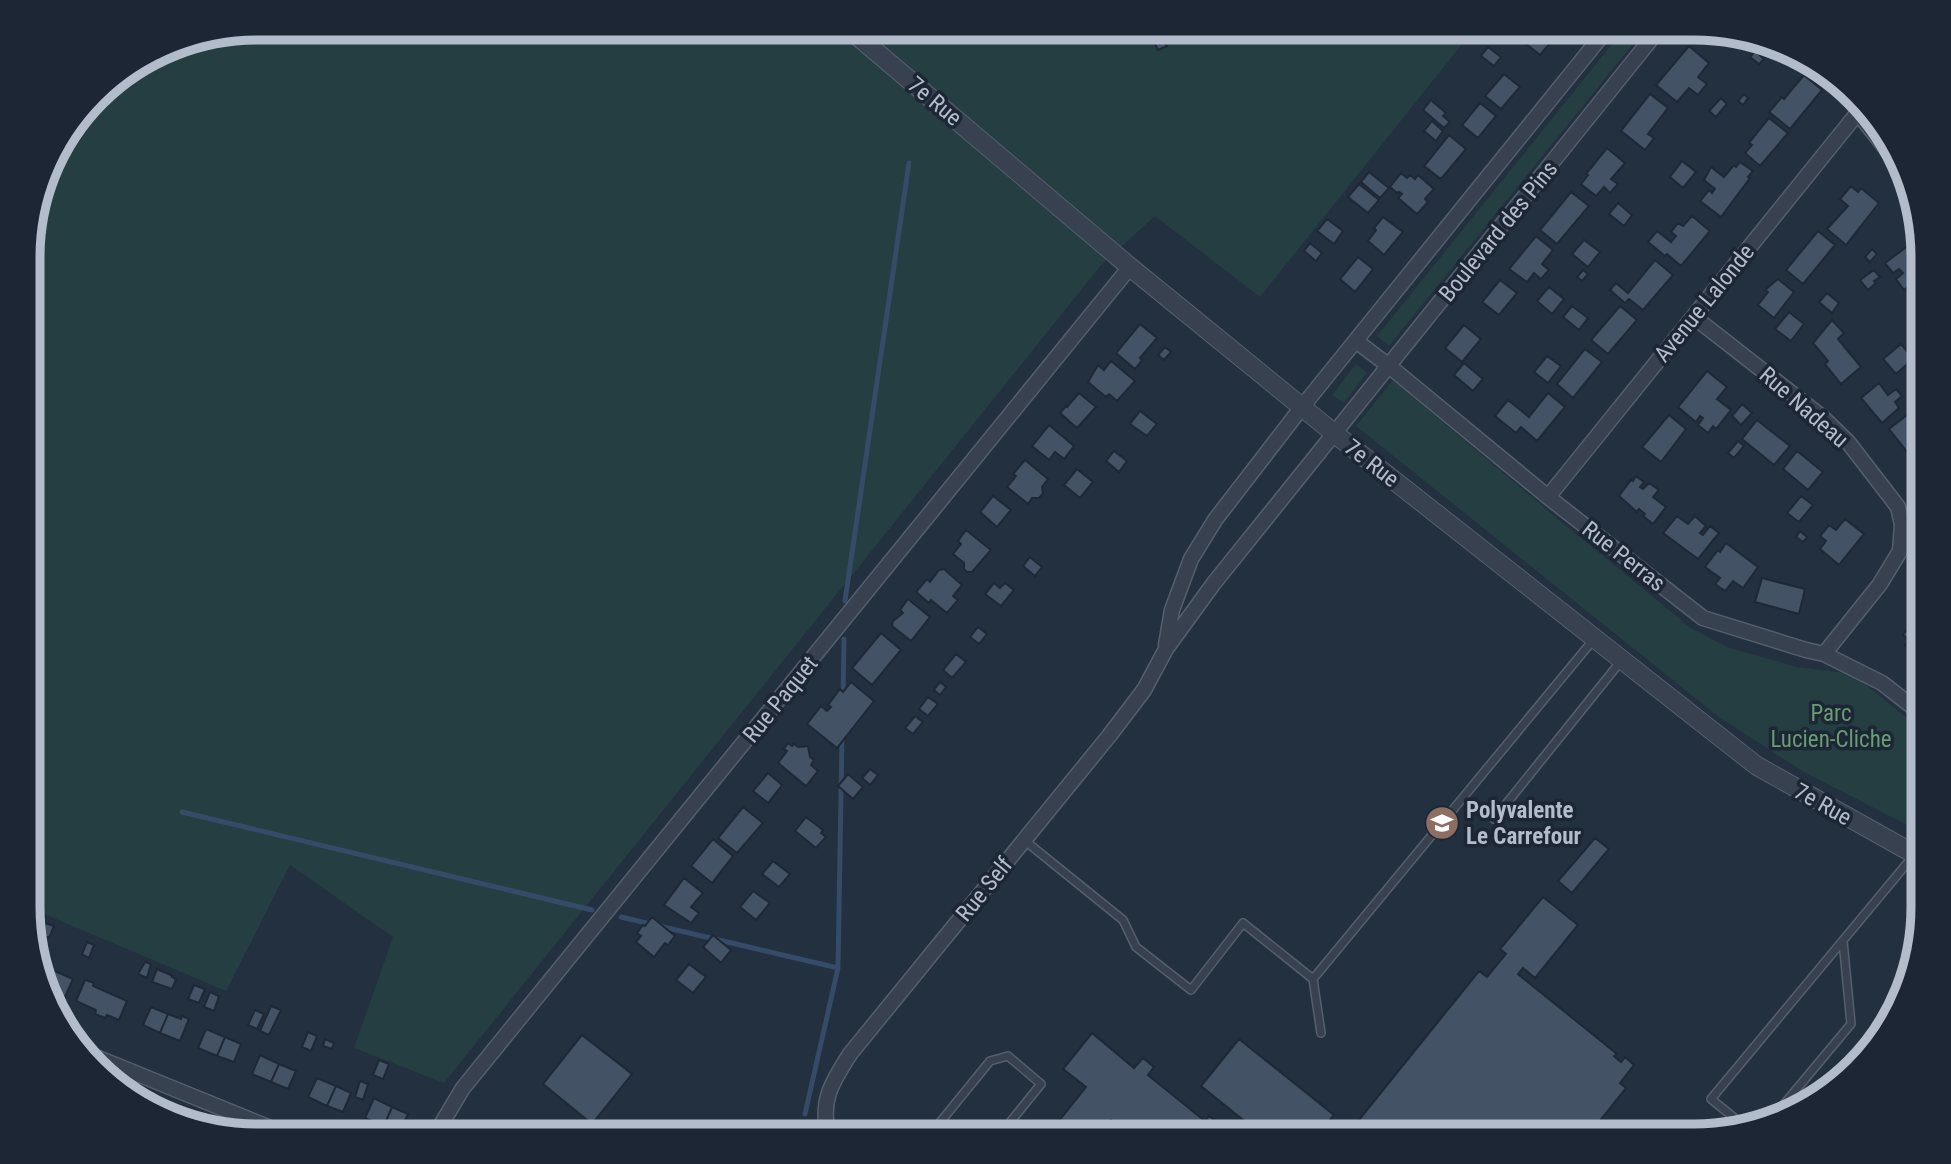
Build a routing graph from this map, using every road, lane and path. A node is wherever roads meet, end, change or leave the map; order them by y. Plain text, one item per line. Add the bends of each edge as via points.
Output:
1 (862, 40) edge
2 (1598, 40) edge
3 (1650, 40) edge
4 (1857, 115) edge
5 (1130, 267) junction
6 (1694, 317) junction
7 (1356, 341) junction
8 (1390, 366) junction
9 (1302, 407) junction
10 (1335, 434) junction
11 (1548, 497) junction
12 (1594, 638) junction
13 (1166, 649) junction
14 (1824, 654) junction
15 (1622, 660) junction
16 (1910, 705) edge
17 (1494, 818) dead end
18 (1024, 840) junction
19 (1910, 848) edge
20 (1910, 864) edge
21 (1843, 941) junction
22 (1313, 979) junction
23 (1321, 1033) dead end
24 (116, 1071) edge
25 (1785, 1103) edge
26 (1737, 1120) edge
27 (1009, 1123) edge
28 (257, 1124) edge
29 (441, 1124) edge
30 (825, 1124) edge
31 (939, 1124) edge

1 - 5 street, 7e Rue
2 - 7 street, Boulevard des Pins
3 - 8 street, Boulevard des Pins
4 - 6 street, Avenue Lalonde
5 - 9 street, 7e Rue
5 - 29 street, Rue Paquet via 463,1088
6 - 11 street, Avenue Lalonde
6 - 14 street, Rue Nadeau via 1822,417 1848,442 1898,508 1900,551
7 - 8 street, Rue Perras
7 - 9 street, Boulevard des Pins
8 - 10 street, Boulevard des Pins
8 - 11 street, Rue Perras
9 - 10 street, 7e Rue
9 - 13 street, Rue Self via 1215,520 1191,559 1172,610
10 - 12 street, 7e Rue
10 - 13 street, Rue Self
11 - 14 street, Rue Perras via 1703,618
12 - 15 street, 7e Rue
12 - 22 lane
13 - 18 street, Rue Self via 1144,690
14 - 16 street, Rue Perras via 1882,683
15 - 17 lane
15 - 19 street, 7e Rue via 1757,766
18 - 22 lane via 1123,920 1136,947 1191,990 1243,923
18 - 30 street, Rue Self via 844,1063 832,1081
20 - 21 lane
21 - 25 lane via 1852,1024
21 - 26 lane via 1711,1099
22 - 23 lane
24 - 28 street
27 - 31 lane via 1041,1084 1008,1056 990,1061

